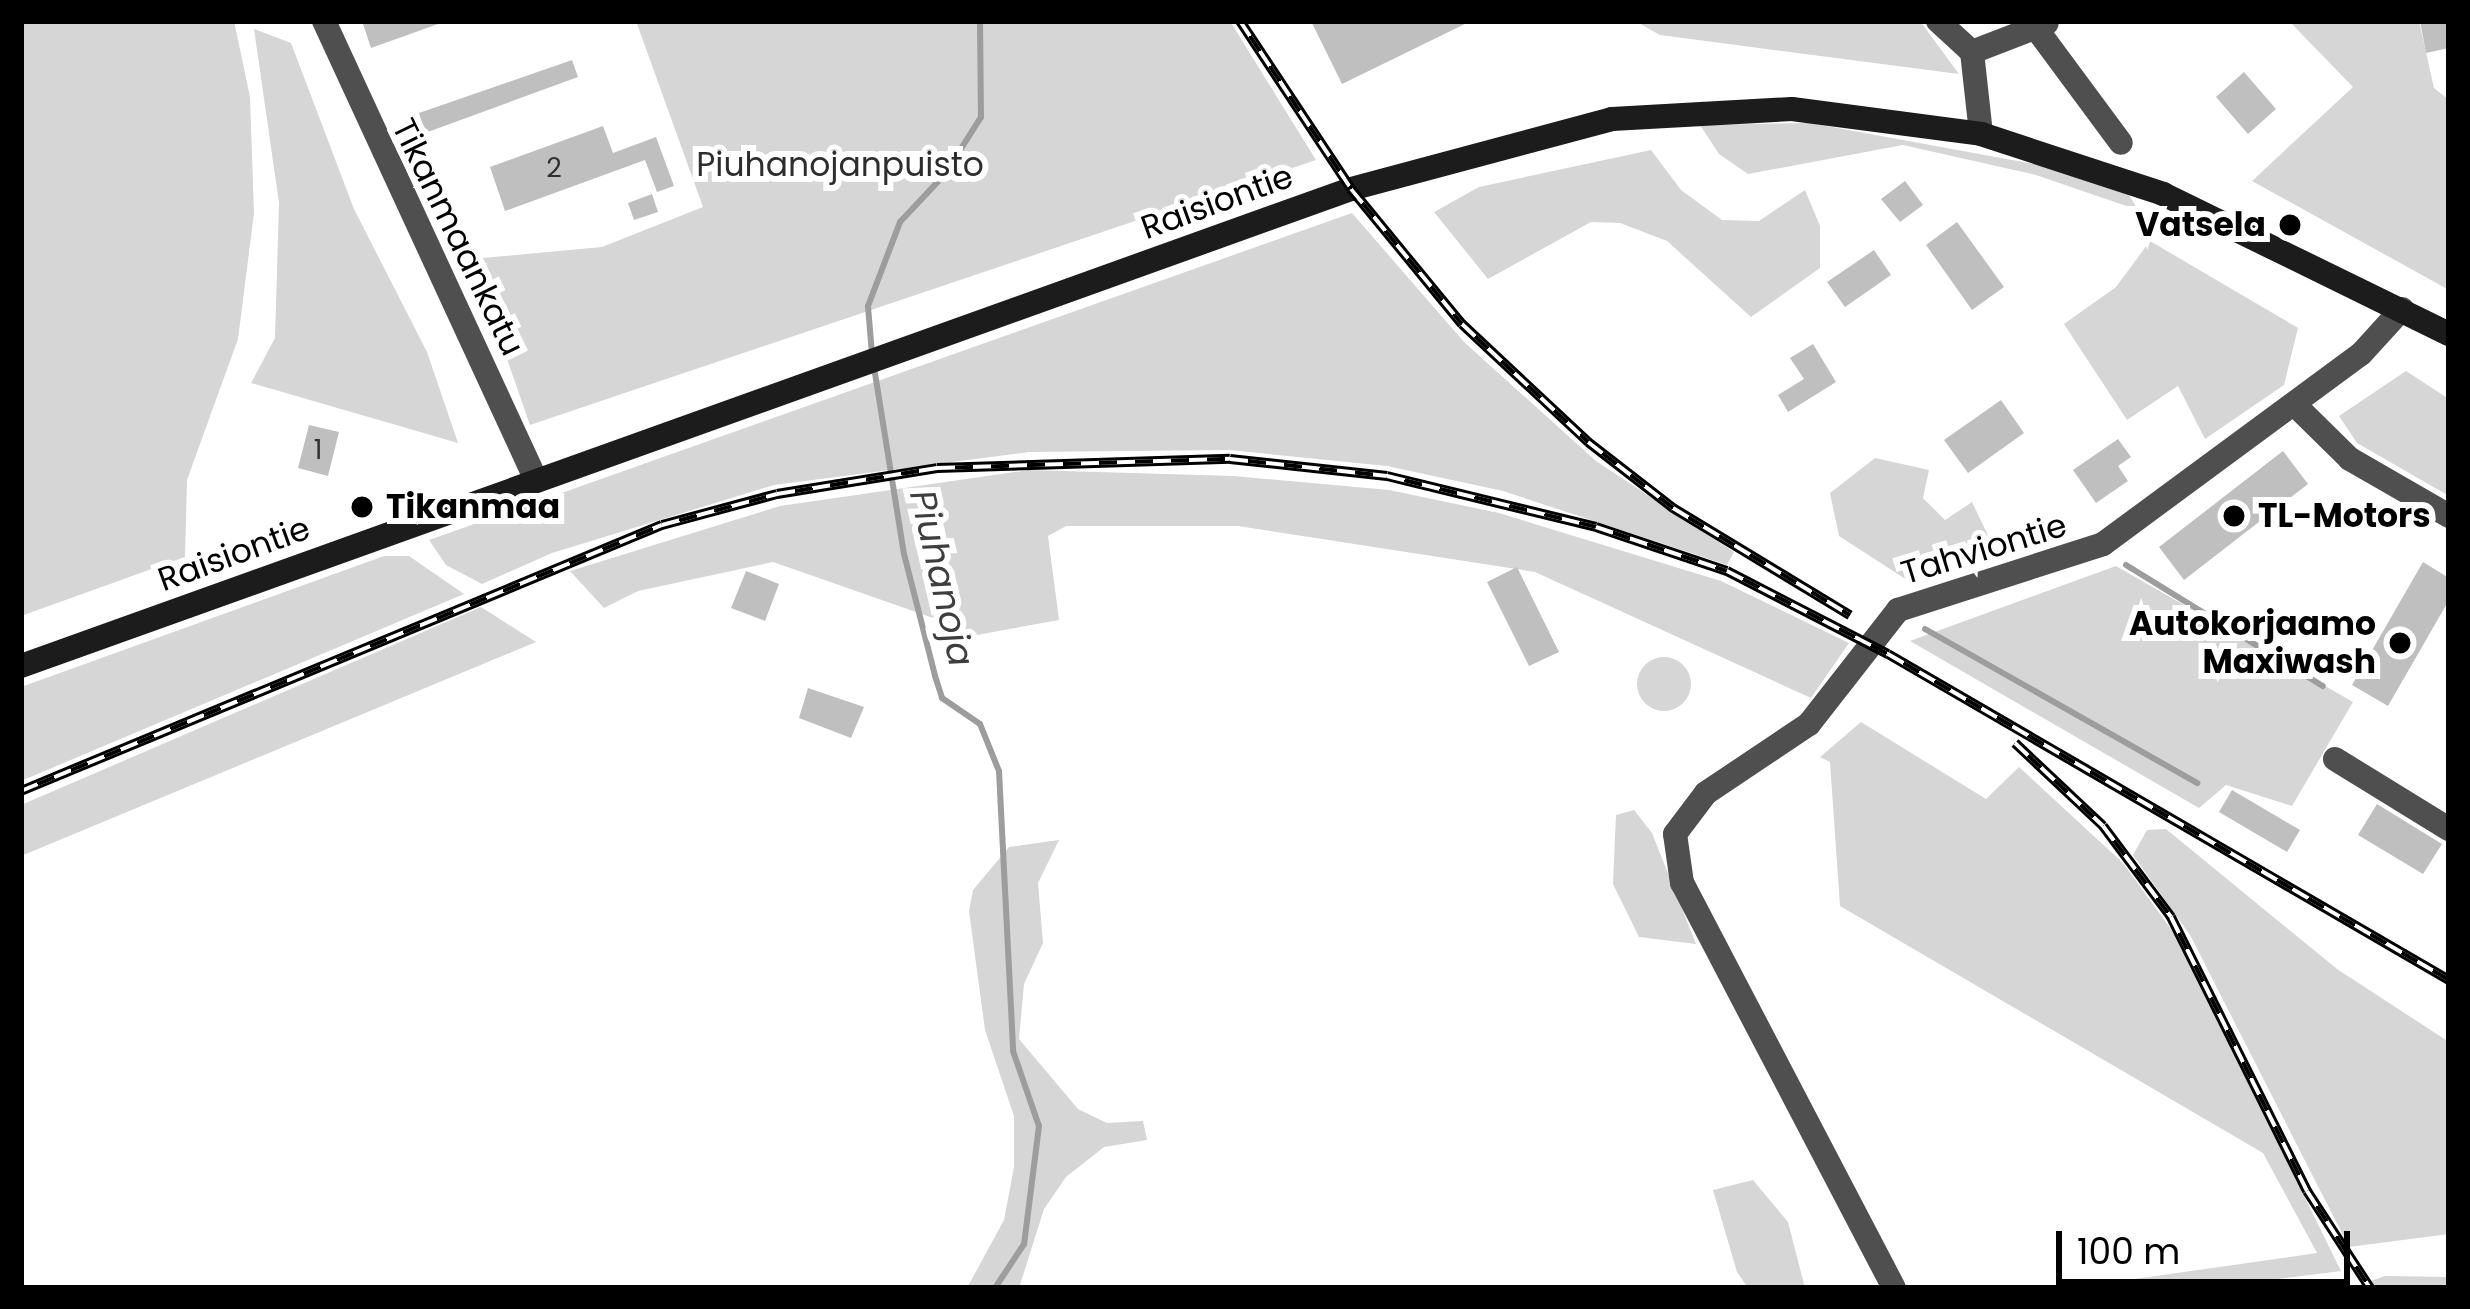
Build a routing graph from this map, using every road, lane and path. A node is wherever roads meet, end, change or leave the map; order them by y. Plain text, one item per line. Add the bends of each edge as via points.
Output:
1 (325, 21) edge
2 (1938, 21) edge
3 (2043, 26) edge
4 (1972, 52) junction
5 (1981, 134) junction
6 (2121, 143) dead end
7 (2402, 309) junction
8 (2449, 334) edge
9 (2295, 405) junction
10 (536, 480) junction
11 (2449, 515) edge
12 (21, 666) edge
13 (2335, 759) dead end
14 (2449, 829) edge
15 (1894, 1288) edge

1 - 10 street, Tikanmaankatu
2 - 4 street
3 - 4 street
3 - 6 street
4 - 5 street
5 - 7 main road, Raisiontie via 2125,178
5 - 10 main road, Raisiontie via 1776,109 1560,129 1351,189
7 - 8 main road, Raisiontie
7 - 9 street, Tahviontie via 2361,354
9 - 11 street via 2350,459
9 - 15 street, Tahviontie via 2103,544 1898,610 1809,724 1706,794 1675,834 1690,899
10 - 12 main road, Raisiontie
13 - 14 street

